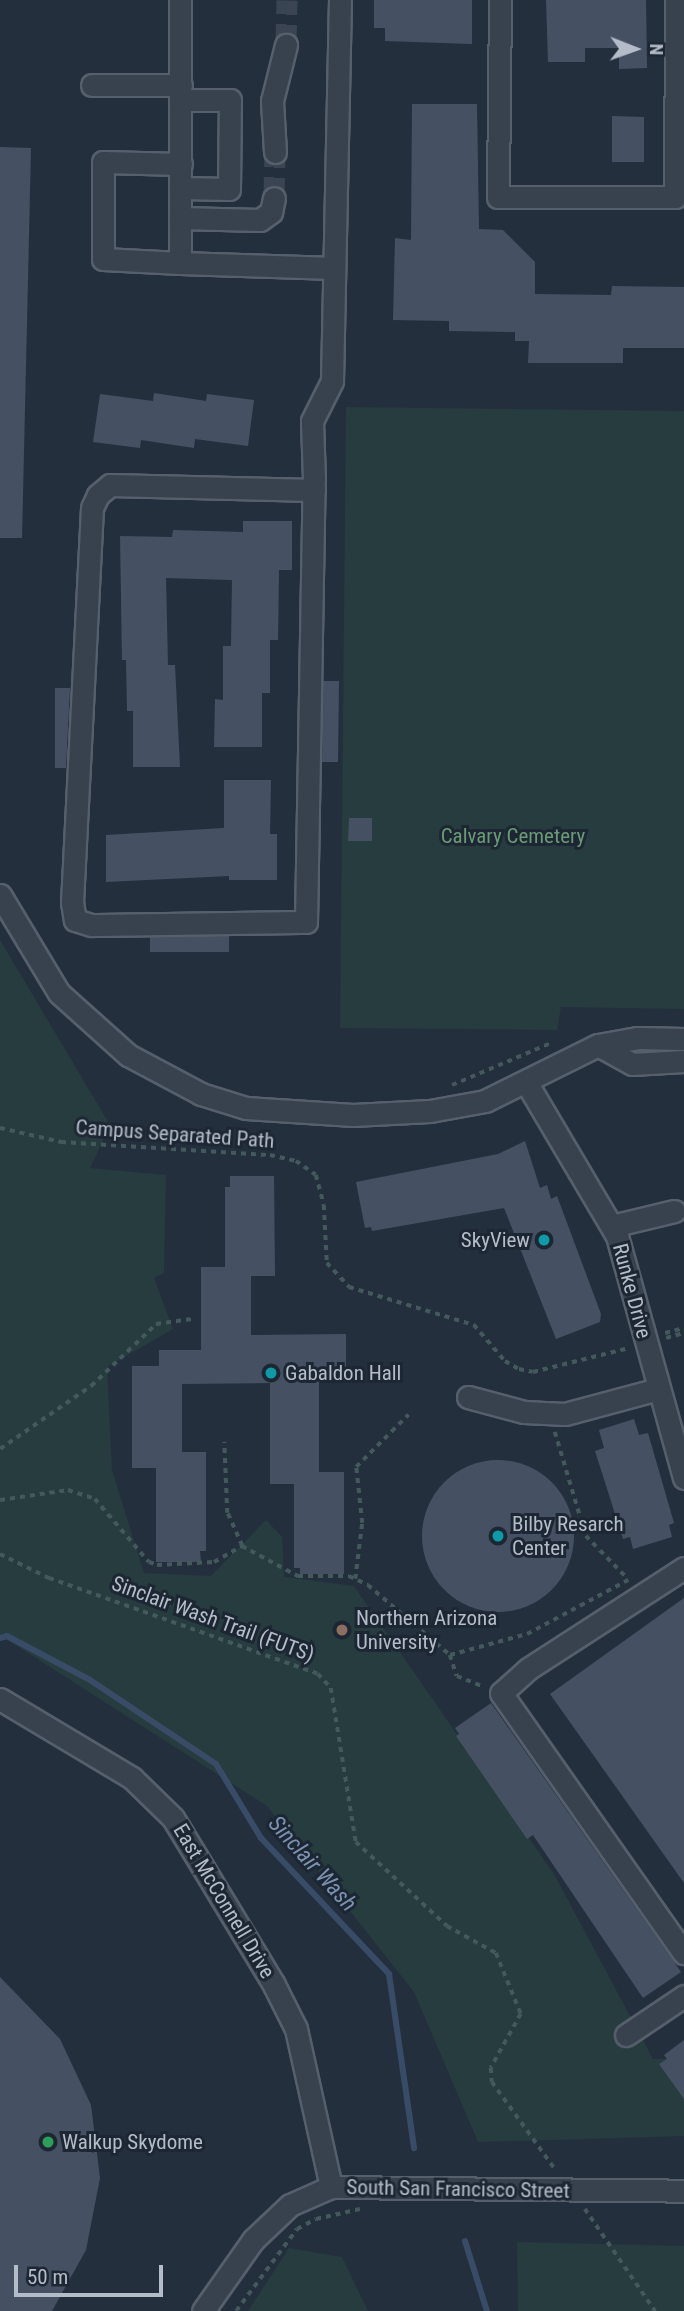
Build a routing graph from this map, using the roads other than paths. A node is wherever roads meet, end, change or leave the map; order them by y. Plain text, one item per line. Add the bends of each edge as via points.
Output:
1 (180, 0) edge
2 (341, 0) edge
3 (500, 0) edge
4 (676, 0) edge
5 (286, 45) tunnel mouth
6 (92, 85) dead end
7 (181, 92) junction
8 (275, 152) tunnel mouth
9 (181, 164) junction
10 (180, 188) junction
11 (274, 198) tunnel mouth
12 (180, 218) junction
13 (180, 263) junction
14 (334, 268) junction
15 (314, 490) junction
16 (0, 895) edge
17 (684, 1039) edge
18 (598, 1045) junction
19 (684, 1061) edge
20 (526, 1082) junction
21 (674, 1211) dead end
22 (612, 1226) junction
23 (659, 1389) junction
24 (468, 1397) dead end
25 (684, 1478) edge
26 (684, 1568) edge
27 (0, 1699) edge
28 (684, 1953) edge
29 (684, 1996) edge
30 (626, 2035) dead end
31 (331, 2187) junction
32 (684, 2191) edge
33 (203, 2311) edge

1 - 7 street
2 - 14 street
3 - 4 street via 498,197 675,197
5 - 8 street via 272,101
6 - 7 street
7 - 9 street
7 - 10 street via 230,100 229,189
9 - 10 street
9 - 13 street via 103,162 103,259
10 - 12 street
11 - 12 street via 271,212 260,220
12 - 13 street
13 - 14 street
14 - 15 street via 332,381 312,421
15 - 15 street via 306,922 91,925 75,920 72,902 92,508 98,495 110,485
16 - 20 street via 59,993 128,1055 201,1094 246,1108 353,1115 430,1111 485,1101
17 - 18 street via 637,1038
18 - 19 street via 632,1064
18 - 20 street
20 - 22 street, Runke Drive
21 - 22 street
22 - 23 street, Runke Drive
23 - 24 street via 565,1414 524,1412
23 - 25 street, Runke Drive
26 - 28 street via 528,1669 501,1693
27 - 31 street, East McConnell Drive via 132,1778 173,1818 288,2011 302,2047
29 - 30 street
31 - 32 street, South San Francisco Street via 571,2200
31 - 33 street, South San Francisco Street via 290,2204 253,2240

